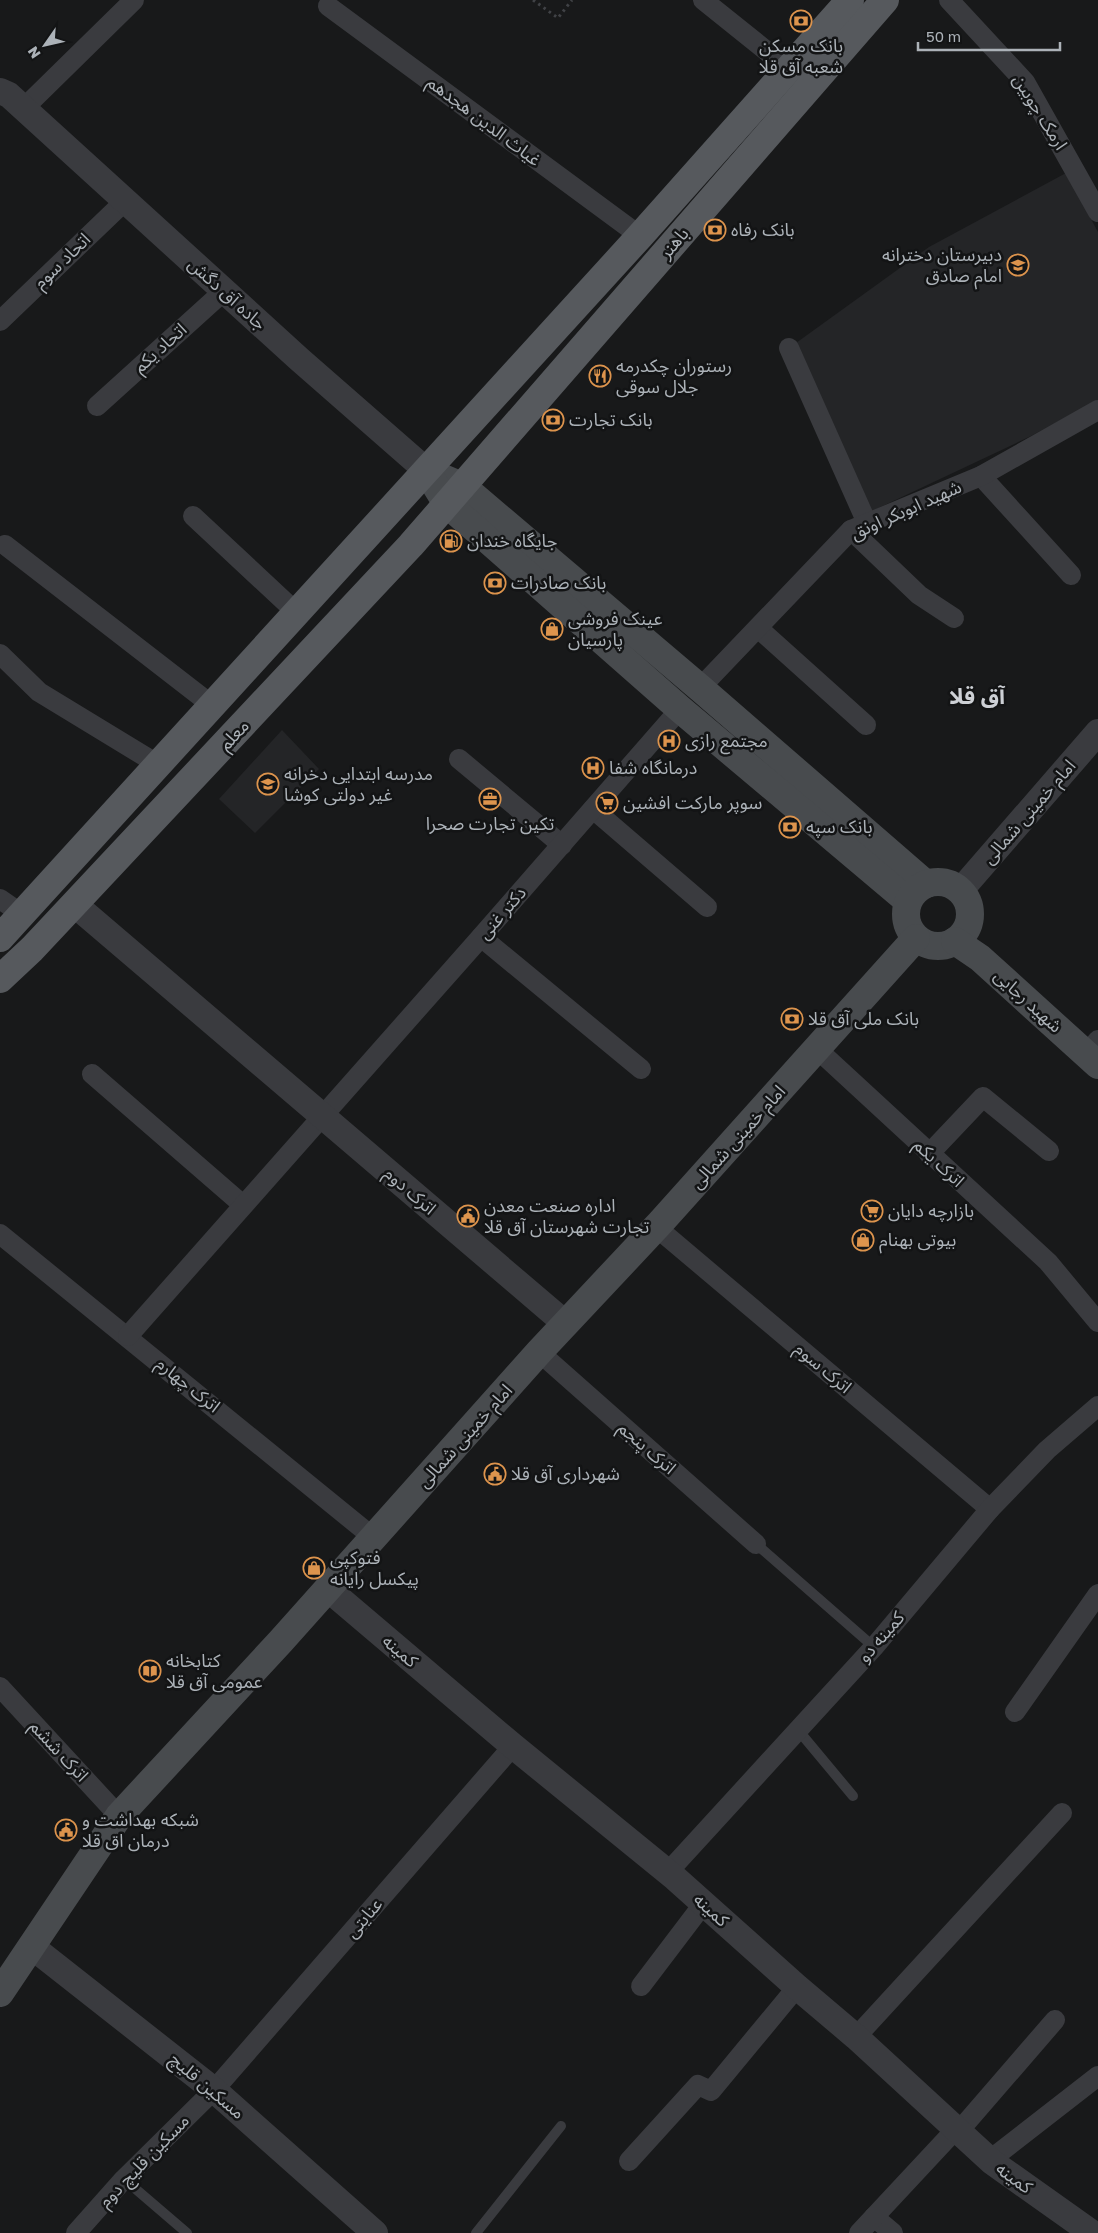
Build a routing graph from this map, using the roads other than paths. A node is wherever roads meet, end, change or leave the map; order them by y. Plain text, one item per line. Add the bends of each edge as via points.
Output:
1 (134, 0) edge
2 (703, 0) edge
3 (850, 0) edge
4 (886, 0) edge
5 (949, 0) edge
6 (328, 6) dead end
7 (788, 69) junction
8 (8, 100) edge
9 (125, 201) junction
10 (1098, 212) edge
11 (640, 236) junction
12 (224, 291) junction
13 (0, 321) edge
14 (789, 348) dead end
15 (97, 406) dead end
16 (1098, 410) edge
17 (426, 471) junction
18 (981, 476) junction
19 (455, 495) junction
20 (193, 516) dead end
21 (859, 527) junction
22 (5, 545) dead end
23 (1071, 575) dead end
24 (298, 613) junction
25 (954, 618) dead end
26 (758, 628) junction
27 (0, 654) edge
28 (700, 688) junction
29 (212, 706) junction
30 (680, 708) junction
31 (866, 725) dead end
32 (1098, 732) edge
33 (460, 759) dead end
34 (159, 765) junction
35 (593, 809) junction
36 (562, 845) junction
37 (960, 891) junction
38 (917, 893) junction
39 (0, 899) edge
40 (74, 904) junction
41 (708, 907) dead end
42 (12, 927) edge
43 (481, 937) junction
44 (916, 938) junction
45 (955, 941) junction
46 (32, 949) junction
47 (0, 979) edge
48 (817, 1049) junction
49 (1094, 1053) edge
50 (641, 1069) dead end
51 (92, 1074) dead end
52 (322, 1116) junction
53 (1049, 1151) dead end
54 (929, 1154) junction
55 (243, 1206) junction
56 (656, 1227) junction
57 (0, 1234) edge
58 (1098, 1322) edge
59 (566, 1324) junction
60 (128, 1336) junction
61 (539, 1352) junction
62 (1098, 1406) edge
63 (990, 1509) junction
64 (374, 1538) junction
65 (756, 1544) joint
66 (328, 1589) junction
67 (1098, 1594) edge
68 (874, 1647) junction
69 (0, 1687) edge
70 (1015, 1712) dead end
71 (798, 1730) junction
72 (513, 1746) junction
73 (853, 1796) dead end
74 (1062, 1813) dead end
75 (119, 1816) junction
76 (668, 1872) junction
77 (704, 1903) junction
78 (31, 1946) junction
79 (0, 1964) edge
80 (641, 1986) dead end
81 (797, 1987) junction
82 (0, 1993) edge
83 (1055, 2020) dead end
84 (856, 2037) junction
85 (1098, 2076) edge
86 (214, 2090) junction
87 (561, 2126) dead end
88 (957, 2130) junction
89 (990, 2160) junction
90 (629, 2161) dead end
91 (124, 2179) junction
92 (874, 2216) junction
93 (76, 2233) edge
94 (187, 2233) edge
95 (376, 2233) edge
96 (476, 2233) edge
97 (859, 2233) edge
98 (893, 2233) edge
99 (1092, 2233) edge

1 - 8 street
2 - 7 street
3 - 7 main road, باهنر
4 - 19 main road, باهنر
5 - 10 street, ارمک چوبین via 1025,82
6 - 11 street, غیاث الدین هجدهم
7 - 11 main road, باهنر
8 - 9 street, جاده آق دگش
9 - 12 street, جاده آق دگش
9 - 13 street, اتحاد سوم
11 - 17 main road, باهنر
12 - 15 street, اتحاد یکم
12 - 17 street, جاده آق دگش
14 - 21 street
16 - 18 street, شهید ابوبکر اونق
17 - 19 main road
17 - 24 main road, معلم
18 - 21 street, شهید ابوبکر اونق
18 - 23 street
19 - 28 main road
19 - 30 main road
19 - 40 main road, معلم via 411,546
20 - 24 street
21 - 25 street via 919,594
21 - 26 street, شهید ابوبکر اونق
22 - 29 street
24 - 29 main road, معلم
26 - 28 street, شهید ابوبکر اونق
26 - 31 street
27 - 34 street via 39,692
28 - 38 main road
29 - 34 main road, معلم
30 - 35 street, دکتر غنی
30 - 38 main road
32 - 37 street, امام خمینی شمالی
33 - 36 street
34 - 42 main road, معلم
35 - 36 street, دکتر غنی
35 - 41 street
36 - 43 street, دکتر غنی
37 - 38 main road via 938,882
37 - 45 main road via 970,912 963,933
38 - 44 main road via 906,914 908,928
39 - 42 street
40 - 46 main road, معلم
40 - 52 street, اترک دوم
42 - 46 main road via 12,946
43 - 50 street
43 - 52 street, دکتر غنی
44 - 45 main road via 935,946
44 - 48 main road, امام خمینی شمالی
45 - 49 main road, شهید رجایی
46 - 47 main road, معلم
48 - 54 street, اترک یکم
48 - 56 main road, امام خمینی شمالی
51 - 55 street
52 - 55 street, دکتر غنی
52 - 59 street, اترک دوم
53 - 54 street via 983,1097
54 - 58 street, اترک یکم via 1048,1262
55 - 60 street, دکتر غنی
56 - 59 main road, امام خمینی شمالی
56 - 63 street, اترک سوم
57 - 60 street, اترک چهارم
59 - 61 main road, امام خمینی شمالی
60 - 64 street, اترک چهارم
61 - 64 main road, امام خمینی شمالی
61 - 65 street, اترک پنجم
62 - 63 street, کمینه دو via 1047,1450
63 - 68 street, کمینه دو
64 - 66 main road, امام خمینی شمالی
65 - 68 lane
66 - 72 street, کمینه
66 - 75 main road, امام خمینی شمالی
67 - 70 street
68 - 71 street, کمینه دو
69 - 75 street, اترک ششم
71 - 73 lane
71 - 76 street, کمینه دو
72 - 76 street, کمینه
72 - 86 street, عنایتی
74 - 84 street
75 - 78 main road, امام خمینی شمالی
76 - 77 street, کمینه
77 - 80 street
77 - 81 street, کمینه
78 - 79 main road, امام خمینی شمالی
78 - 82 main road, امام خمینی شمالی
78 - 86 street, مسکین قلیچ
81 - 84 street, کمینه
81 - 90 street via 711,2091 698,2085
83 - 88 street
84 - 88 street, کمینه
85 - 89 street
86 - 91 street, مسکین قلیچ دوم
86 - 95 street, مسکین قلیچ
87 - 96 lane
88 - 89 street, کمینه
88 - 92 street
89 - 99 street, کمینه
91 - 93 street, مسکین قلیچ دوم
91 - 94 lane
92 - 97 street
92 - 98 street

